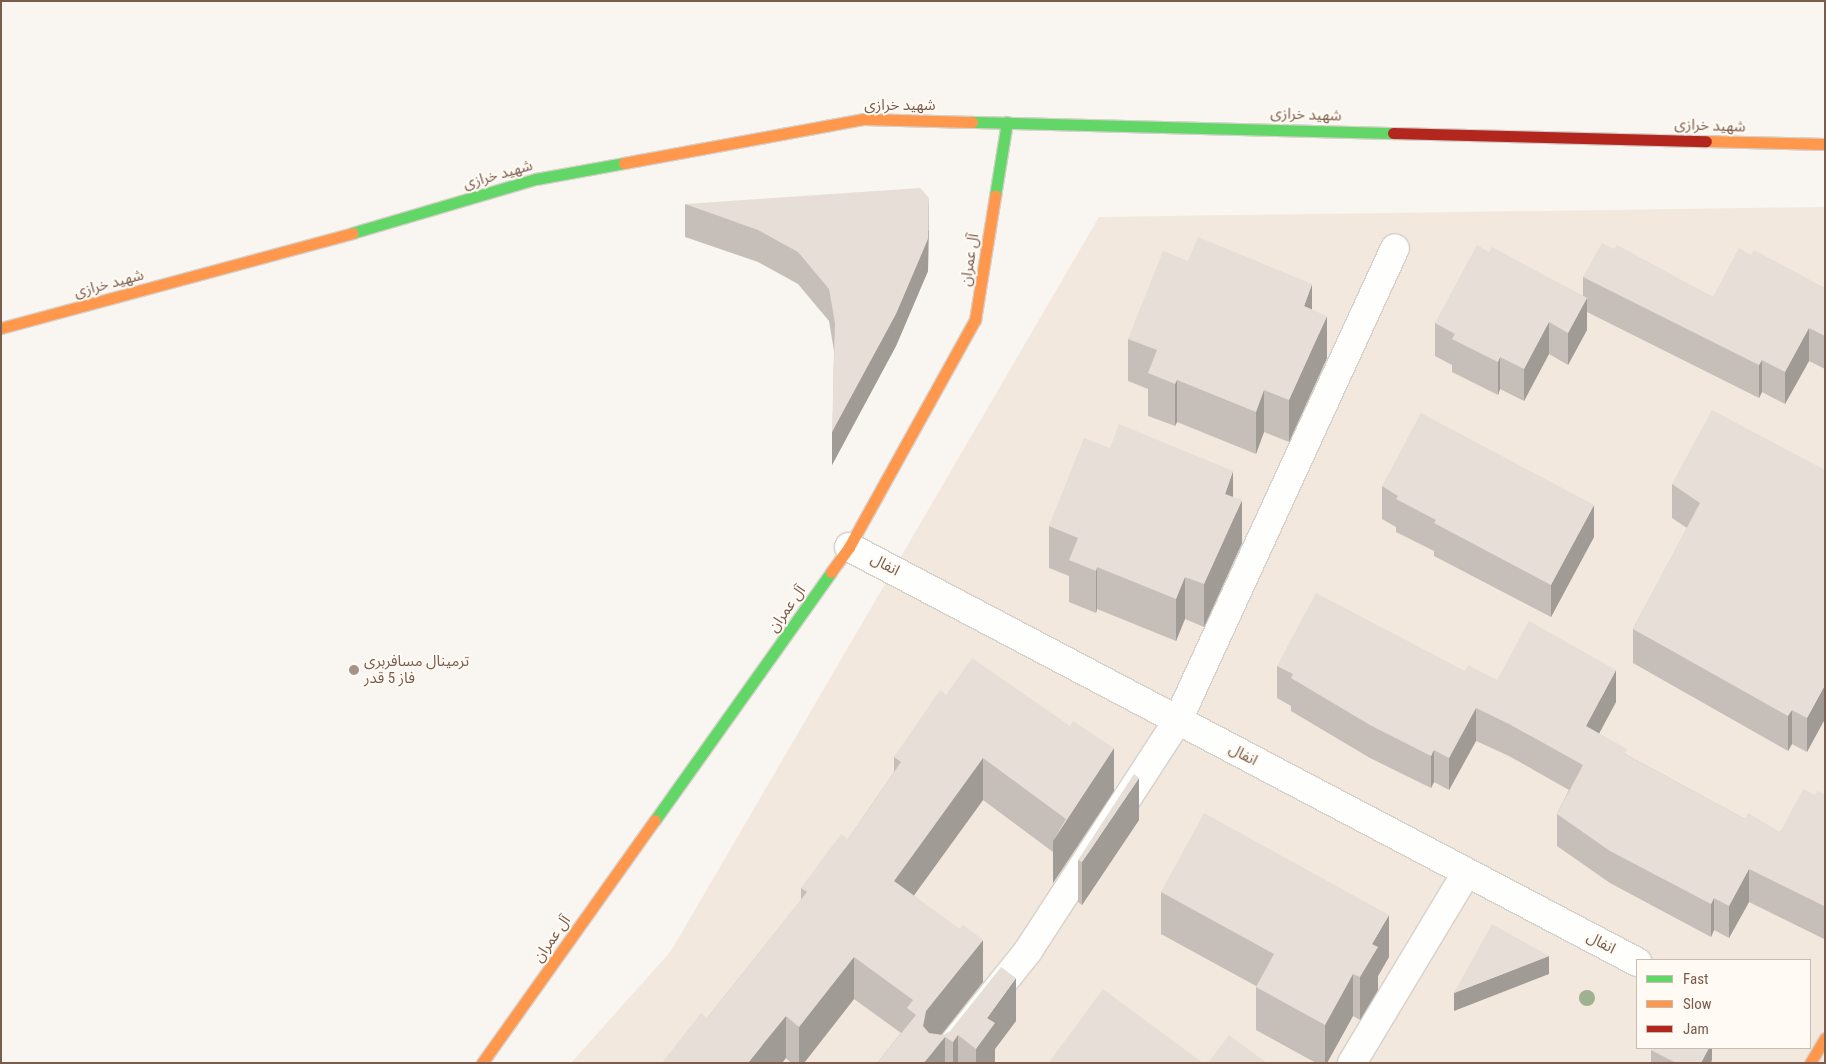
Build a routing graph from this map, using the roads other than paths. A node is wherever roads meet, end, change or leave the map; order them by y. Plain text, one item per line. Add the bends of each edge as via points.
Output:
1 (1006, 122) junction
2 (1825, 144) edge
3 (1395, 248) dead end
4 (1, 328) edge
5 (849, 547) junction
6 (1178, 720) junction
7 (1466, 873) junction
8 (1636, 961) edge
9 (482, 1063) edge
10 (938, 1063) edge
11 (1352, 1063) edge

1 - 2 street, شهید خرازی
1 - 4 street, شهید خرازی via 864,119 536,179 281,254
1 - 5 street, آل عمران via 975,320
3 - 6 street
5 - 6 street, انفال
5 - 9 street, آل عمران
6 - 7 street, انفال
6 - 10 street via 1028,951
7 - 8 street, انفال
7 - 11 street

